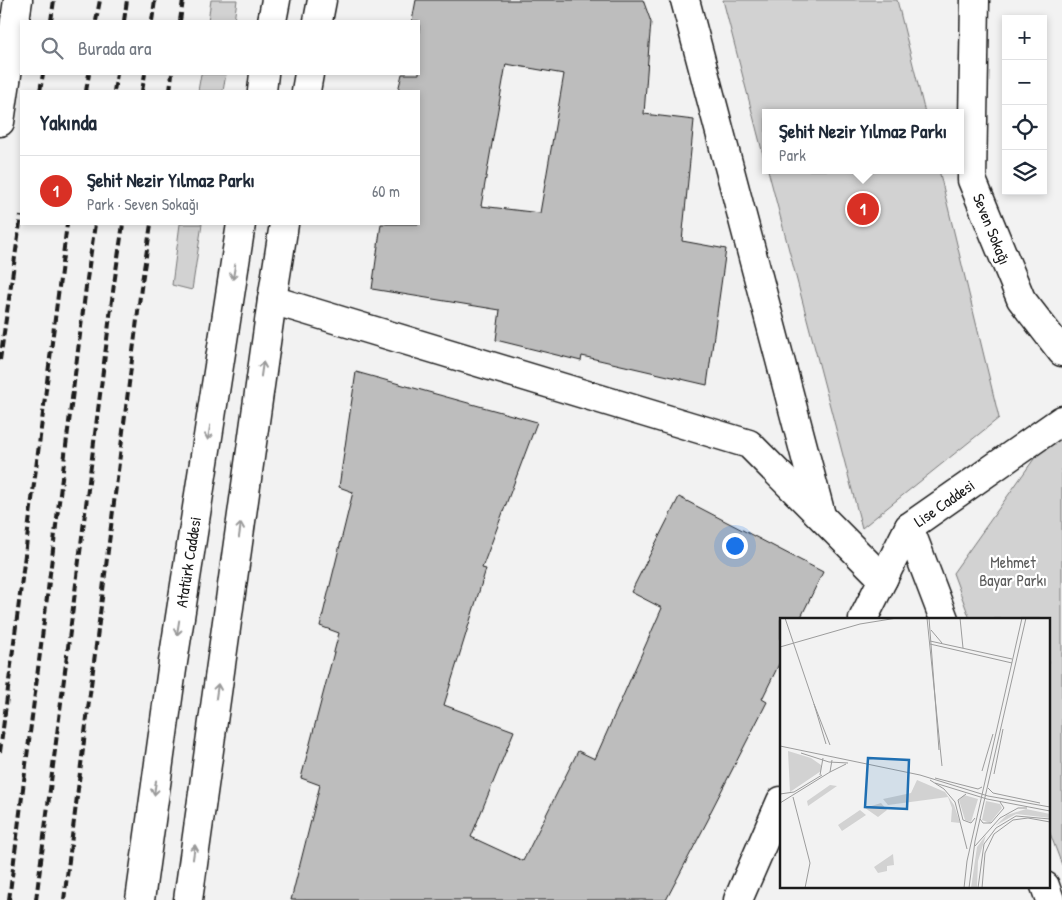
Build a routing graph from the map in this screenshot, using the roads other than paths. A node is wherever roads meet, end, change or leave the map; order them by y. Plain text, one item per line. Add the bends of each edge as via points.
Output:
1 (18, 0) edge
2 (276, 0) edge
3 (322, 0) edge
4 (685, 0) edge
5 (975, 0) edge
6 (272, 20) edge
7 (318, 20) edge
8 (264, 75) edge
9 (309, 75) edge
10 (262, 90) edge
11 (306, 90) edge
12 (0, 122) edge
13 (241, 225) edge
14 (284, 225) edge
15 (272, 300) junction
16 (1062, 352) edge
17 (1062, 420) edge
18 (821, 517) junction
19 (909, 527) junction
20 (883, 579) junction
21 (864, 618) edge
22 (944, 618) edge
23 (780, 803) edge
24 (1046, 888) edge
25 (140, 900) edge
26 (188, 900) edge
27 (738, 900) edge
28 (1050, 900) edge

1 - 12 street
2 - 6 street
3 - 7 street
4 - 18 street
5 - 16 street, Seven Sokağı via 972,180 1021,299
8 - 10 street
9 - 11 street
13 -> 25 street, Atatürk Caddesi via 173,662
14 - 15 street
15 - 18 street via 749,444
26 -> 15 street
17 - 19 street, Lise Caddesi
18 - 20 street
19 - 20 street, Lise Caddesi
19 - 22 street
20 - 21 street, Lise Caddesi
23 - 27 street
24 - 28 street

